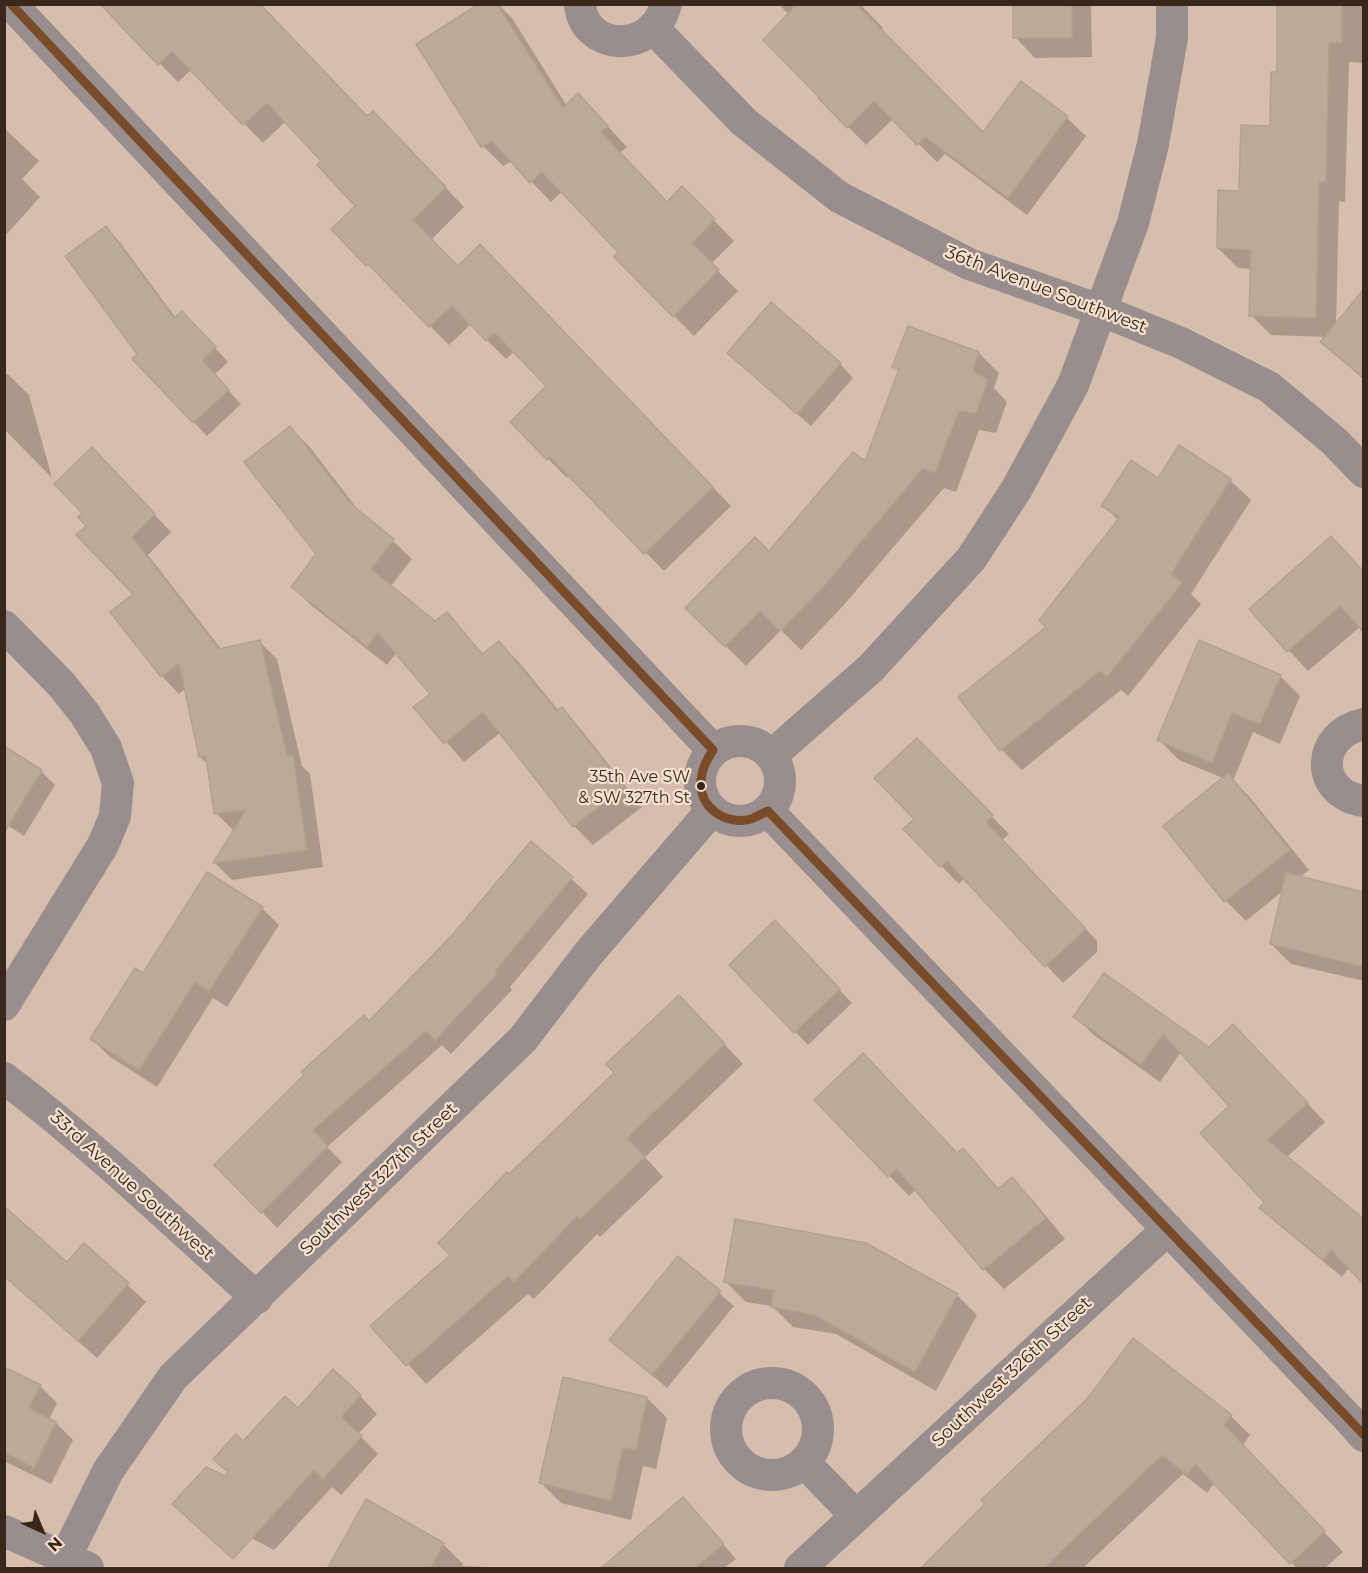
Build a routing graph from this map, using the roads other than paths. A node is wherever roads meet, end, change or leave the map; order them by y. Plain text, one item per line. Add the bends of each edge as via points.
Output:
1 (11, 4) edge
2 (580, 4) edge
3 (1172, 4) edge
4 (660, 17) edge
5 (1100, 310) junction
6 (1364, 472) edge
7 (4, 626) edge
8 (1364, 724) edge
9 (713, 750) junction
10 (772, 755) junction
11 (1364, 801) edge
12 (712, 810) junction
13 (768, 811) junction
14 (4, 1005) edge
15 (4, 1078) edge
16 (1168, 1229) junction
17 (257, 1298) junction
18 (1364, 1436) edge
19 (804, 1462) dead end
20 (855, 1516) junction
21 (4, 1531) edge
22 (76, 1563) edge
23 (800, 1569) edge

1 - 9 street
2 - 4 street, 36th Avenue Southwest via 587,24 612,40 627,42 641,38
3 - 5 street via 1172,38 1153,144 1133,223
4 - 5 street, 36th Avenue Southwest via 744,122 839,197 969,264
5 - 6 street, 36th Avenue Southwest via 1181,343 1269,387 1334,441
5 - 10 street via 1073,385 1016,490 971,559 871,668
7 - 14 street via 85,714 106,748 118,792 115,816 103,845
8 - 11 street via 1348,728 1336,738 1328,750 1326,765 1330,781 1340,792
9 - 10 street via 724,743 750,741
9 - 12 street via 700,773 704,799
10 - 13 street via 778,765 780,784
12 - 13 street via 733,821 757,818
12 - 17 street, Southwest 327th Street via 588,954 523,1039
13 - 16 street
15 - 17 street, 33rd Avenue Southwest via 96,1151
16 - 18 street
16 - 20 street, Southwest 326th Street
17 - 22 street, Southwest 327th Street via 173,1377 108,1471
19 - 20 street
20 - 23 street, Southwest 326th Street
21 - 22 street

